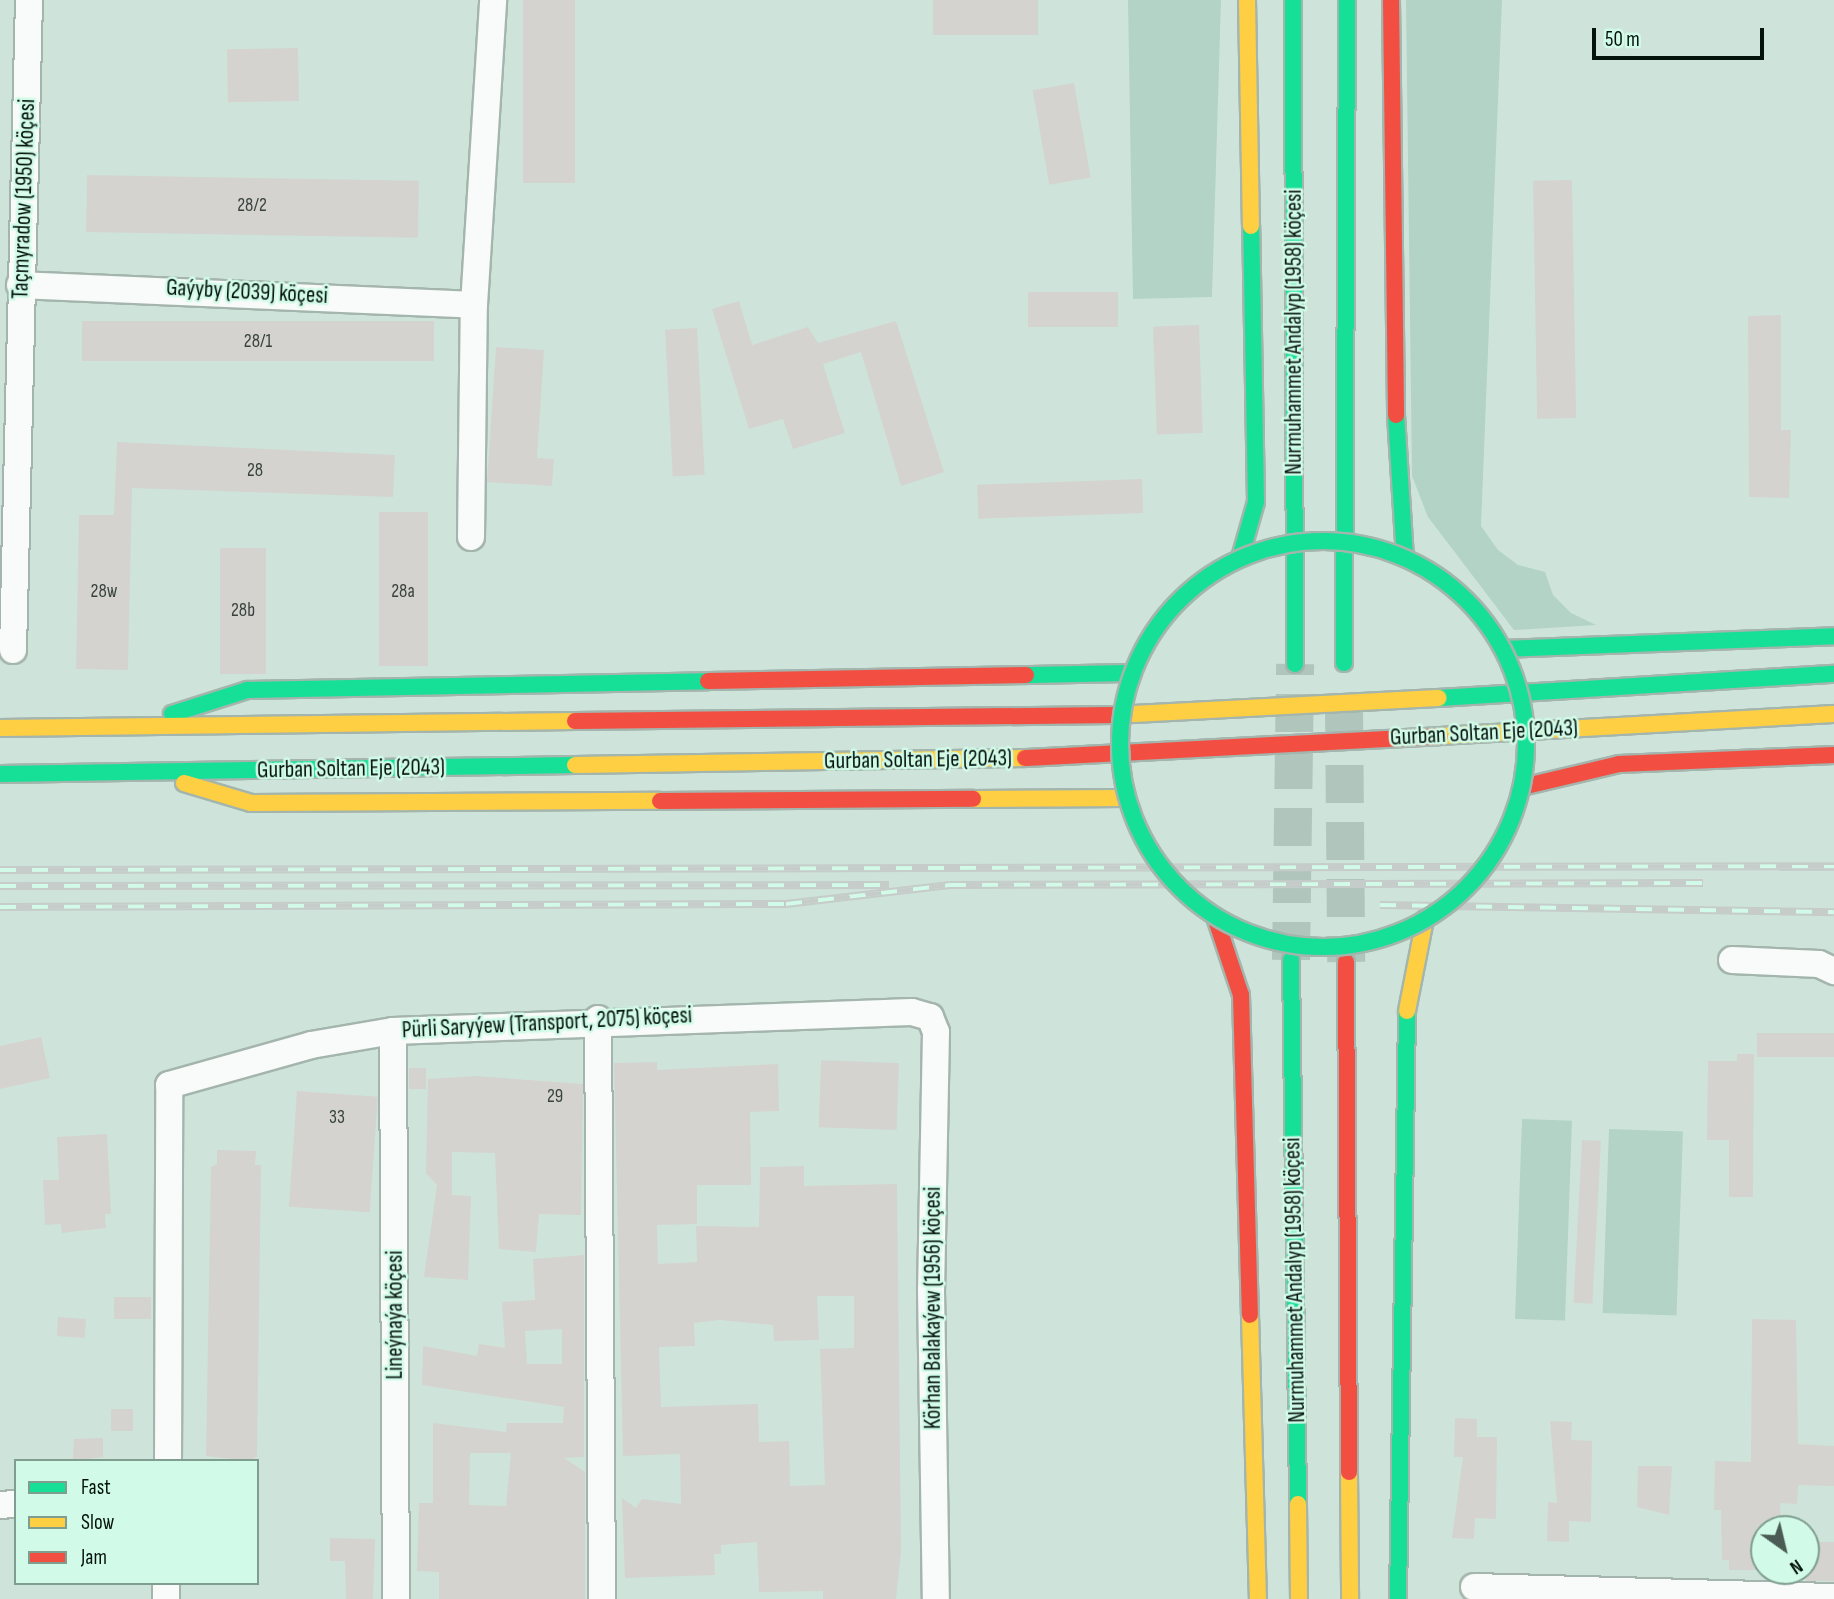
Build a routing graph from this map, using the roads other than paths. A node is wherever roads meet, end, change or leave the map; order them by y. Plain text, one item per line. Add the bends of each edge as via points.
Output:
1 (29, 0) edge
2 (493, 0) edge
3 (1247, 0) edge
4 (1293, 0) edge
5 (1346, 0) edge
6 (1391, 0) edge
7 (13, 298) edge
8 (474, 304) junction
9 (471, 537) dead end
10 (1405, 557) junction
11 (1240, 558) junction
12 (1834, 636) edge
13 (1503, 649) junction
14 (12, 650) dead end
15 (1344, 663) dead end
16 (1295, 664) tunnel mouth
17 (1131, 673) junction
18 (1834, 674) edge
19 (1834, 714) edge
20 (136, 725) junction
21 (0, 728) edge
22 (1834, 755) edge
23 (145, 772) junction
24 (0, 774) edge
25 (1522, 787) junction
26 (1124, 798) junction
27 (1215, 917) junction
28 (1425, 919) junction
29 (1291, 960) tunnel mouth
30 (1732, 960) dead end
31 (1346, 961) tunnel mouth
32 (1834, 971) edge
33 (930, 1017) joint
34 (598, 1019) junction
35 (393, 1031) junction
36 (168, 1459) edge
37 (1474, 1587) dead end
38 (1834, 1597) edge
39 (396, 1599) edge
40 (602, 1599) edge
41 (936, 1599) edge
42 (1258, 1599) edge
43 (1299, 1599) edge
44 (1350, 1599) edge
45 (1398, 1599) edge

1 - 7 street, Taçmyradow (1950) köçesi
2 - 8 street
3 - 11 main road via 1256,502
4 - 16 main road, Nurmuhammet Andalyp (1958) köçesi
5 - 15 main road
6 - 10 main road via 1397,508
7 - 8 street, Gaýyby (2039) köçesi
7 - 14 street, Taçmyradow (1950) köçesi
8 - 9 street
10 - 11 main road, bridge via 1355,542 1302,541
10 - 13 main road, bridge via 1450,584
11 - 17 main road, bridge via 1198,585 1157,626
12 - 13 main road
13 - 25 main road, bridge via 1520,693 1527,740
17 - 20 main road via 247,690
17 - 26 main road, bridge via 1119,743
18 - 20 main road, Gurban Soltan Eje (2043) via 1181,714
19 - 23 main road, Gurban Soltan Eje (2043) via 1039,758
20 - 21 main road, Gurban Soltan Eje (2043)
22 - 25 main road via 1619,764
23 - 24 main road, Gurban Soltan Eje (2043)
23 - 26 main road via 251,803
25 - 28 main road, bridge via 1505,834 1477,876
26 - 27 main road, bridge via 1170,878
27 - 28 main road, bridge via 1255,936 1320,946 1385,937
27 - 42 main road via 1241,995
28 - 45 main road via 1407,995
29 - 43 main road, Nurmuhammet Andalyp (1958) köçesi
30 - 32 street via 1819,964
31 - 44 main road
33 - 34 street, Pürli Saryýew (Transport, 2075) köçesi via 881,1009
33 - 41 street, Körhan Balakaýew (1956) köçesi via 936,1057 931,1290
34 - 35 street, Pürli Saryýew (Transport, 2075) köçesi
34 - 40 street
35 - 36 street, Pürli Saryýew (Transport, 2075) köçesi via 311,1045 169,1085
35 - 39 street, Lineýnaýa köçesi
37 - 38 street

